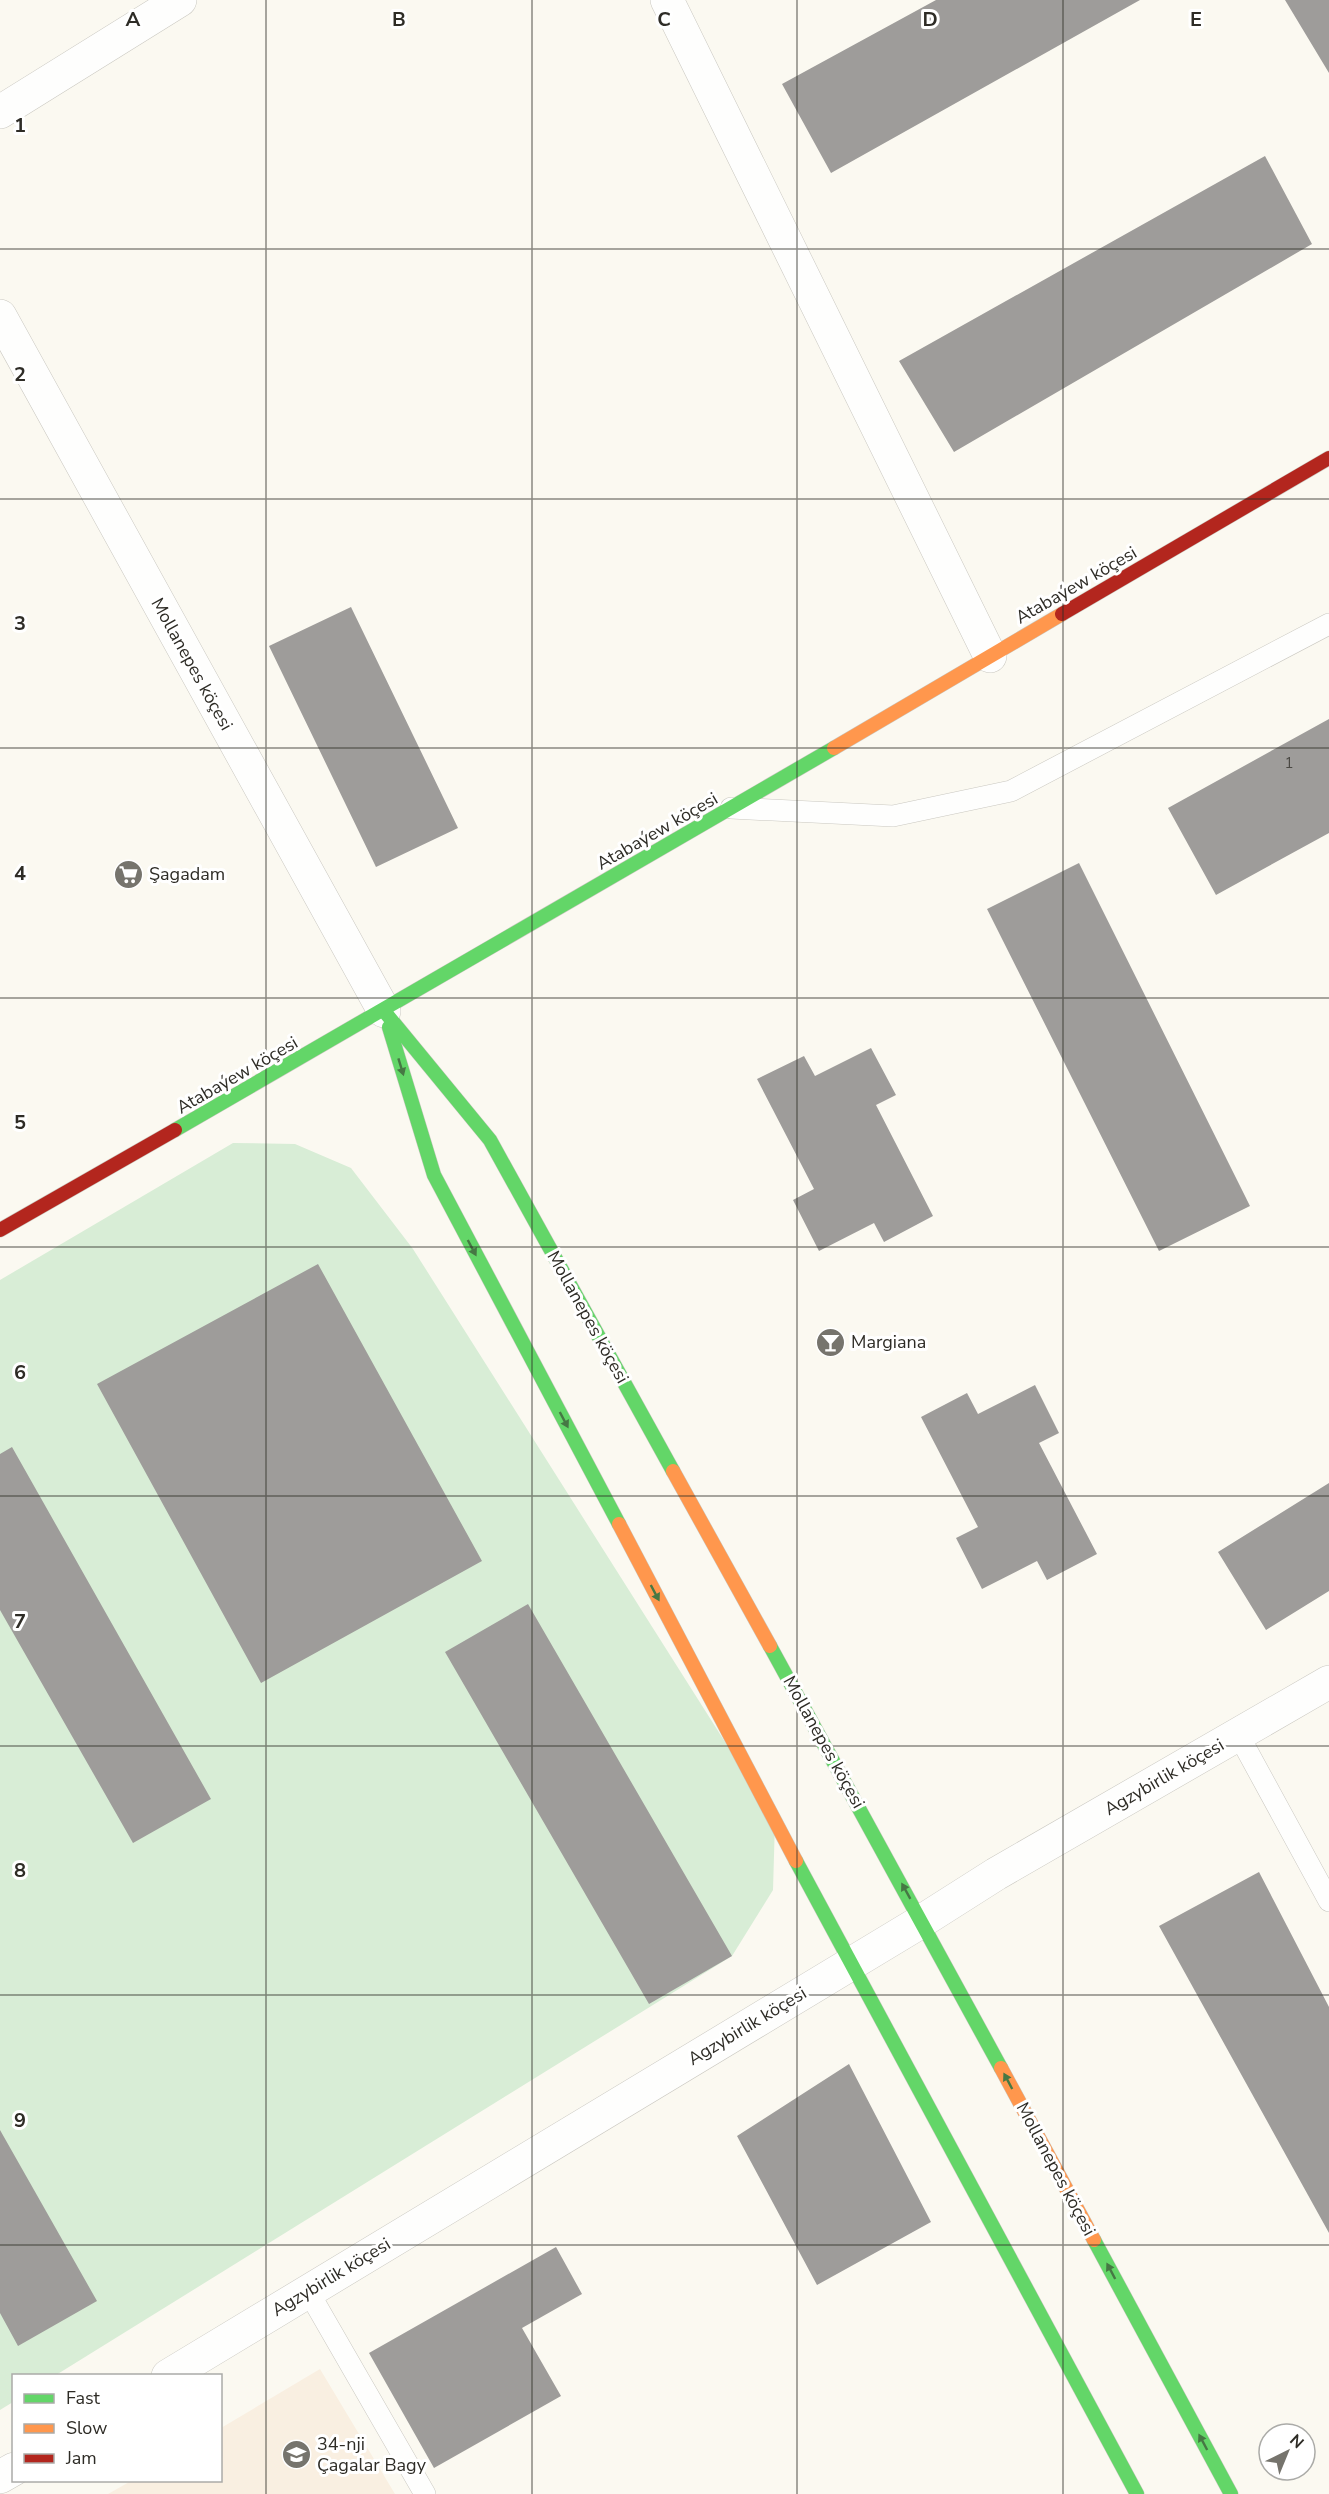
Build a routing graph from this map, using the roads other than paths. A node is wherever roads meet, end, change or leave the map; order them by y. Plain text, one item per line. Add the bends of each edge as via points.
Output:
1 (180, 0) edge
2 (668, 0) edge
3 (0, 112) edge
4 (0, 316) edge
5 (1329, 458) edge
6 (1329, 624) edge
7 (990, 656) junction
8 (731, 808) junction
9 (384, 1011) junction
10 (0, 1230) edge
11 (1329, 1682) edge
12 (1239, 1734) junction
13 (1329, 1901) edge
14 (922, 1921) junction
15 (851, 1964) junction
16 (308, 2291) junction
17 (171, 2374) edge
18 (425, 2494) edge
19 (1137, 2494) edge
20 (1231, 2494) edge

1 - 3 street
2 - 7 street
4 - 9 street, Mollanepes köçesi
5 - 7 street, Atabaýew köçesi
6 - 8 lane via 1011,791 893,816
7 - 8 street, Atabaýew köçesi
8 - 9 street, Atabaýew köçesi
9 - 10 street, Atabaýew köçesi
14 -> 9 street, Mollanepes köçesi via 490,1140
9 -> 15 street, Mollanepes köçesi via 434,1175
11 - 12 street, Agzybirlik köçesi
12 - 13 lane
12 - 14 street, Agzybirlik köçesi
14 - 15 street, Agzybirlik köçesi
20 -> 14 street, Mollanepes köçesi
15 - 16 street, Agzybirlik köçesi
15 - 19 street, Mollanepes köçesi
16 - 17 street, Agzybirlik köçesi
16 - 18 lane

